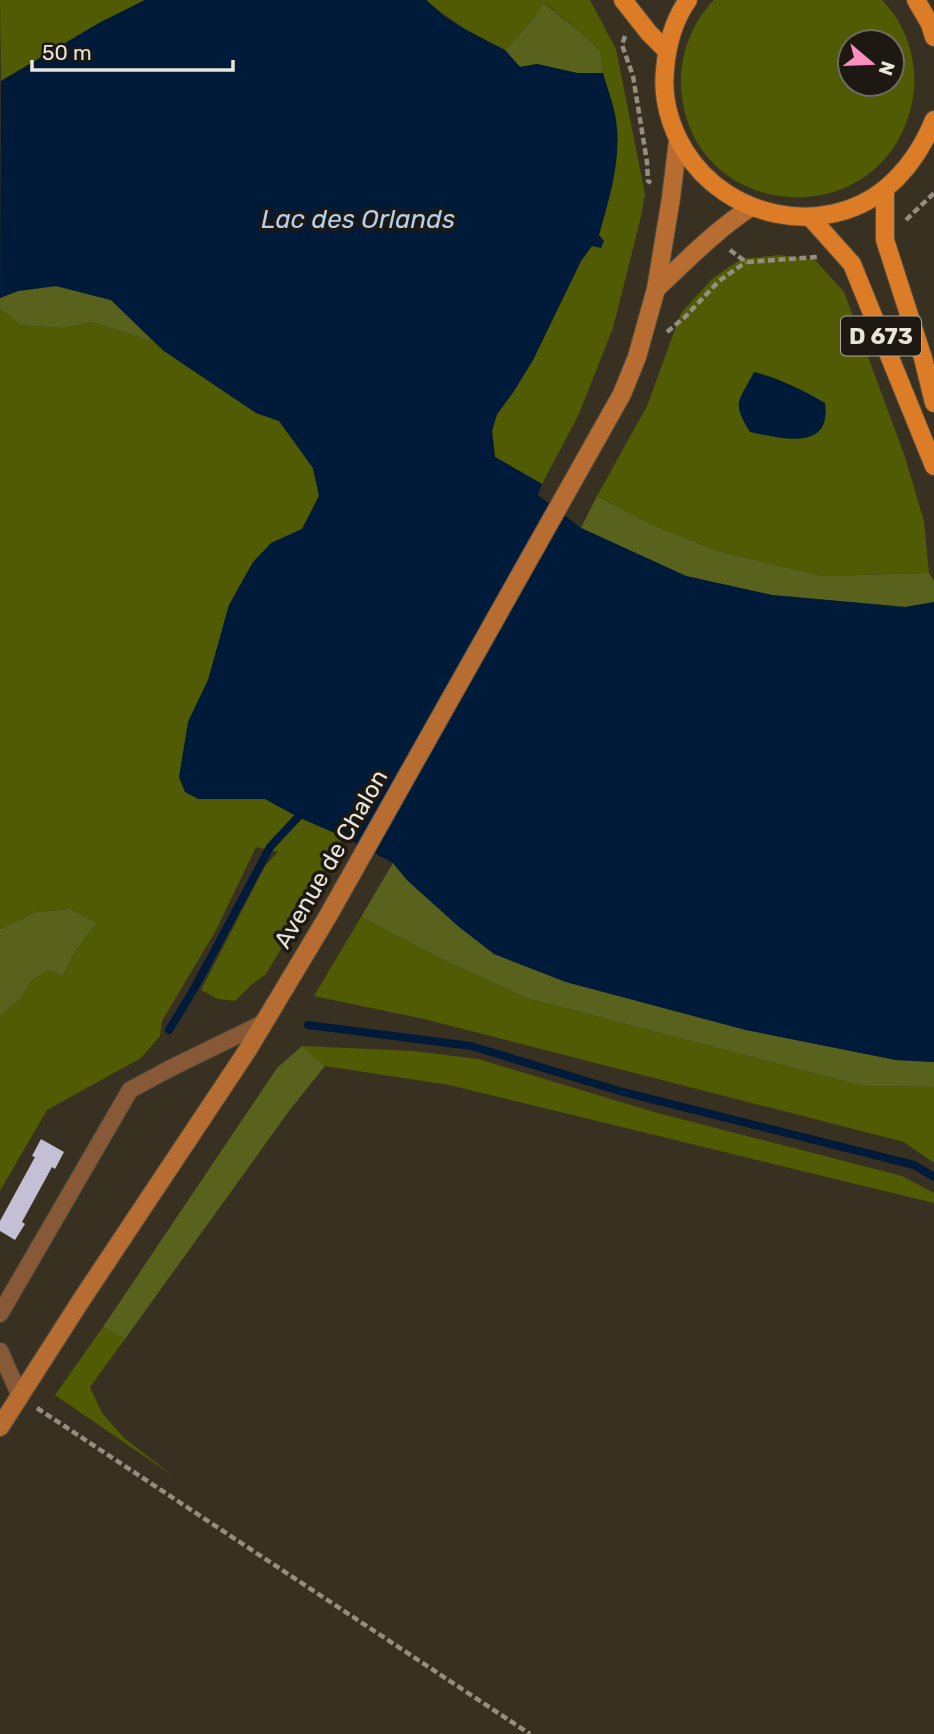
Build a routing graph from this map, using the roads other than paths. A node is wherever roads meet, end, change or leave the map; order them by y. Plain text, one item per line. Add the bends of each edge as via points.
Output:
1 (688, 0) edge
2 (918, 2) edge
3 (628, 7) edge
4 (934, 37) edge
5 (666, 50) junction
6 (934, 120) edge
7 (930, 139) edge
8 (678, 140) junction
9 (884, 189) junction
10 (751, 207) junction
11 (810, 216) junction
12 (656, 289) junction
13 (934, 403) edge
14 (934, 466) edge
15 (265, 1022) junction
16 (0, 1314) edge
17 (0, 1351) edge
18 (20, 1396) junction
19 (0, 1427) edge

1 - 5 main road
2 - 4 main road
3 - 5 main road
5 - 8 main road via 667,111
6 - 7 main road
7 - 9 main road
8 - 10 main road via 709,181
8 - 12 main road, Avenue de Chalon
9 - 11 main road via 849,208
9 - 13 main road, D 673 via 885,240
10 - 11 main road
10 - 12 main road
11 - 14 main road, D 673 via 852,264
12 - 15 main road, Avenue de Chalon via 622,394
15 - 16 lane via 130,1090
15 - 18 main road, Avenue de Chalon
17 - 18 lane
18 - 19 main road, Avenue de Chalon

